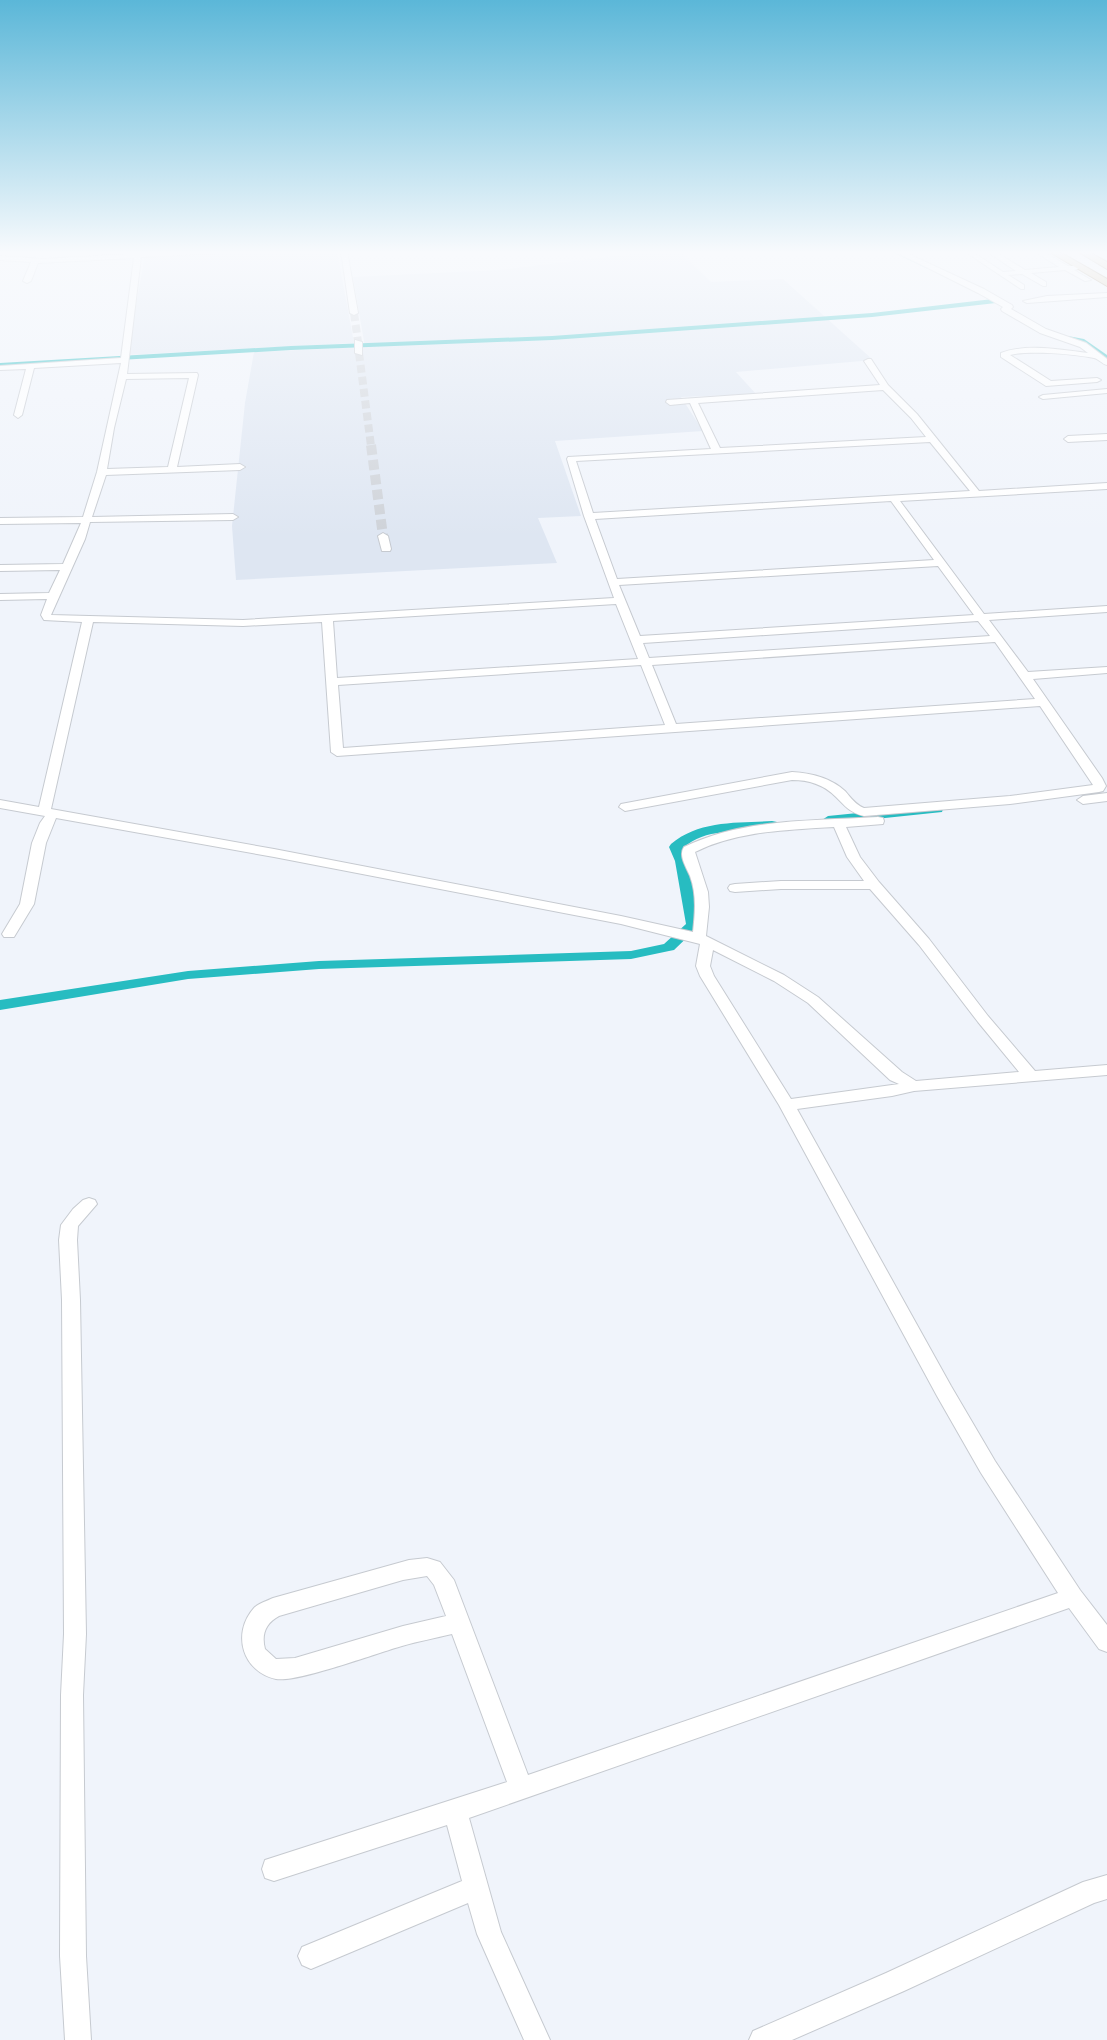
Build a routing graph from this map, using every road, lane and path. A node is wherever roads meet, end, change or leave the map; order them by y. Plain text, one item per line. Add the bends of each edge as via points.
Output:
1 (126, 346) edge
2 (1084, 346) edge
3 (1094, 346) edge
4 (1107, 355) edge
5 (1097, 356) junction
6 (124, 359) junction
7 (868, 362) dead end
8 (1107, 363) edge
9 (31, 366) junction
10 (0, 368) edge
11 (123, 376) junction
12 (1097, 380) dead end
13 (885, 387) junction
14 (1107, 391) edge
15 (1043, 396) dead end
16 (693, 401) junction
17 (670, 402) dead end
18 (18, 415) dead end
19 (1107, 437) edge
20 (933, 439) junction
21 (1068, 440) dead end
22 (716, 451) junction
23 (240, 467) dead end
24 (172, 469) junction
25 (102, 472) junction
26 (1107, 486) edge
27 (977, 494) junction
28 (893, 498) junction
29 (588, 516) junction
30 (234, 517) dead end
31 (87, 520) junction
32 (0, 521) edge
33 (383, 536) tunnel mouth
34 (386, 549) dead end
35 (941, 563) junction
36 (67, 567) junction
37 (0, 568) edge
38 (613, 582) junction
39 (53, 596) junction
40 (0, 597) edge
41 (620, 601) junction
42 (1107, 609) edge
43 (980, 617) junction
44 (88, 619) junction
45 (327, 619) junction
46 (997, 639) junction
47 (635, 640) junction
48 (644, 663) junction
49 (1107, 670) edge
50 (1025, 676) junction
51 (331, 682) junction
52 (1043, 702) junction
53 (672, 728) junction
54 (1107, 797) edge
55 (0, 804) edge
56 (625, 807) dead end
57 (48, 812) junction
58 (838, 824) junction
59 (874, 885) junction
60 (735, 888) dead end
61 (9, 934) dead end
62 (700, 939) junction
63 (1107, 1070) edge
64 (1032, 1077) junction
65 (914, 1086) junction
66 (787, 1105) junction
67 (89, 1204) dead end
68 (1073, 1597) junction
69 (458, 1623) junction
70 (1107, 1642) edge
71 (521, 1788) junction
72 (455, 1811) junction
73 (274, 1869) dead end
74 (1107, 1887) edge
75 (475, 1888) junction
76 (311, 1956) dead end
77 (78, 2040) edge
78 (537, 2040) edge
79 (762, 2040) edge

1 - 6 street
2 - 5 street
3 - 4 street
5 - 8 street
5 - 12 street via 1045,350 1012,352 1004,355 1049,384
6 - 9 street
6 - 11 street
7 - 13 street
9 - 10 street
9 - 18 street
11 - 24 street via 194,375
11 - 25 street
13 - 16 street
13 - 20 street
14 - 15 street
16 - 17 street
16 - 22 street
19 - 21 street
20 - 22 street
20 - 27 street
22 - 29 street via 571,459
23 - 24 street
24 - 25 street
25 - 31 street
26 - 27 street
27 - 28 street
28 - 29 street
28 - 35 street
29 - 38 street
30 - 31 street
31 - 32 street
31 - 36 street
33 - 34 street
35 - 38 street
35 - 43 street
36 - 37 street
36 - 39 street
38 - 41 street
39 - 40 street
39 - 44 street via 46,615 48,618
41 - 45 street
41 - 47 street
42 - 43 street
43 - 46 street
43 - 47 street
44 - 45 street via 243,623
44 - 57 street
45 - 51 street
46 - 48 street
46 - 50 street
47 - 48 street
48 - 51 street
48 - 53 street
49 - 50 street
50 - 52 street
51 - 53 street via 337,752
52 - 53 street
52 - 56 street via 1096,778 1099,788 1010,800 864,812 853,809 831,786 810,778 792,776
54 - 58 street via 1044,806
55 - 57 street
57 - 61 street via 32,872 27,904
57 - 62 street via 281,855 676,932
58 - 59 street via 854,857
58 - 62 street via 721,836 689,850 700,883 702,899
59 - 60 street via 781,885
59 - 64 street via 924,942 1000,1041
62 - 65 street via 779,978 813,1000 896,1076
62 - 66 street via 703,966 707,976
63 - 64 street
64 - 65 street
65 - 66 street
66 - 68 street via 988,1468
67 - 77 street via 79,1212 70,1225 68,1240 75,1634 72,1695 73,1956
68 - 70 street
68 - 71 street
69 - 69 street via 403,1636 295,1668 276,1669 263,1664 256,1656 251,1638 263,1614 273,1608 359,1582 425,1567 433,1568 439,1574
69 - 71 street
71 - 72 street
72 - 73 street
72 - 75 street
74 - 79 street via 1092,1891
75 - 76 street
75 - 78 street via 490,1934

